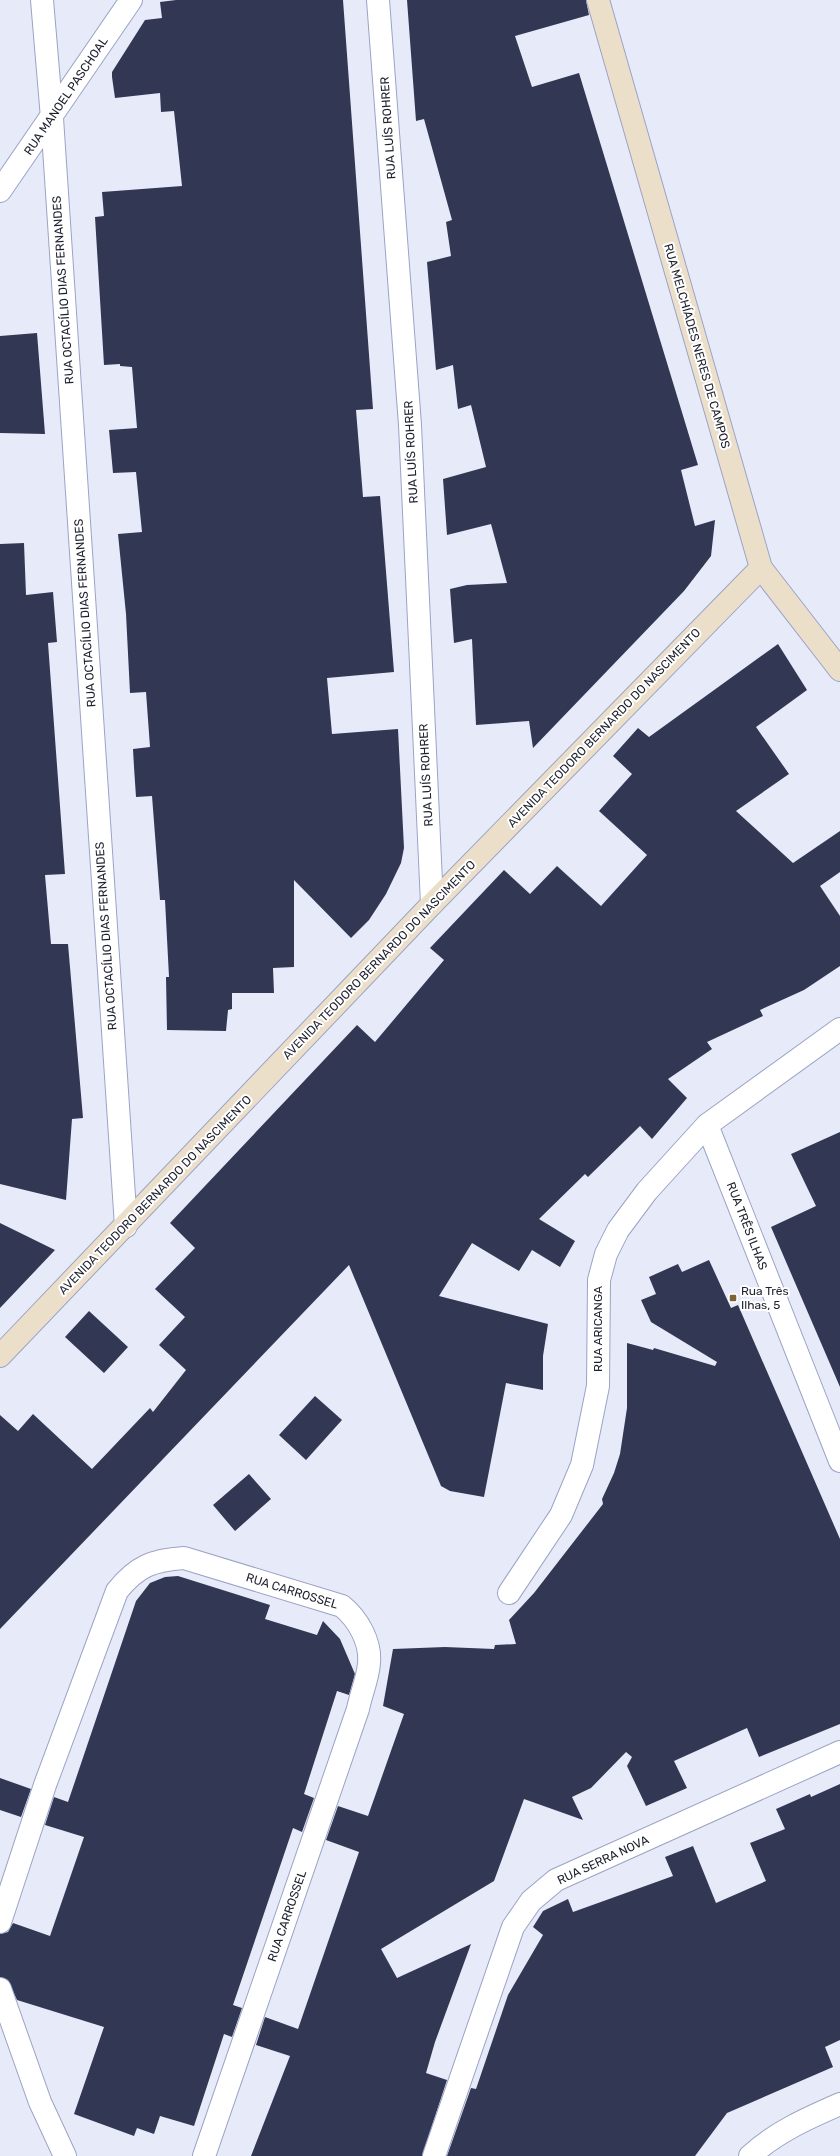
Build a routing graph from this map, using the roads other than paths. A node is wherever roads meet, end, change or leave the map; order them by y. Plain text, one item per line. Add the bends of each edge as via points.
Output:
1 (42, 0) edge
2 (131, 0) edge
3 (378, 0) edge
4 (598, 0) edge
5 (52, 118) junction
6 (0, 191) edge
7 (761, 568) junction
8 (840, 670) edge
9 (432, 904) junction
10 (840, 1029) edge
11 (707, 1125) junction
12 (126, 1226) junction
13 (0, 1356) edge
14 (840, 1461) edge
15 (509, 1593) dead end
16 (840, 1752) edge
17 (0, 1922) edge
18 (0, 1989) edge
19 (840, 2104) edge
20 (770, 2149) edge
21 (65, 2156) edge
22 (204, 2156) edge
23 (434, 2156) edge
24 (750, 2156) edge

1 - 5 street, RUA OCTACÍLIO DIAS FERNANDES
2 - 5 street, RUA MANOEL PASCHOAL
3 - 9 street, RUA LUÍS ROHRER via 410,425
4 - 7 street, RUA MELCHÍADES NERES DE CAMPOS
5 - 6 street, RUA MANOEL PASCHOAL
5 - 12 street, RUA OCTACÍLIO DIAS FERNANDES
7 - 8 street, RUA MELCHÍADES NERES DE CAMPOS
7 - 9 street, AVENIDA TEODORO BERNARDO DO NASCIMENTO
9 - 12 street, AVENIDA TEODORO BERNARDO DO NASCIMENTO
10 - 11 street, RUA ARICANGA
11 - 14 street, RUA TRÊS ILHAS
11 - 15 street, RUA ARICANGA via 647,1191 618,1230 606,1254 599,1280 598,1386 582,1464 562,1515
12 - 13 street, AVENIDA TEODORO BERNARDO DO NASCIMENTO
16 - 23 street, RUA SERRA NOVA via 556,1880 530,1900 513,1927
17 - 22 street, RUA CARROSSEL via 45,1785 117,1591 127,1579 147,1565 161,1560 184,1558 342,1606 351,1614 366,1639 369,1662 358,1709
18 - 21 street via 40,2102
19 - 20 street via 808,2118
20 - 24 street

